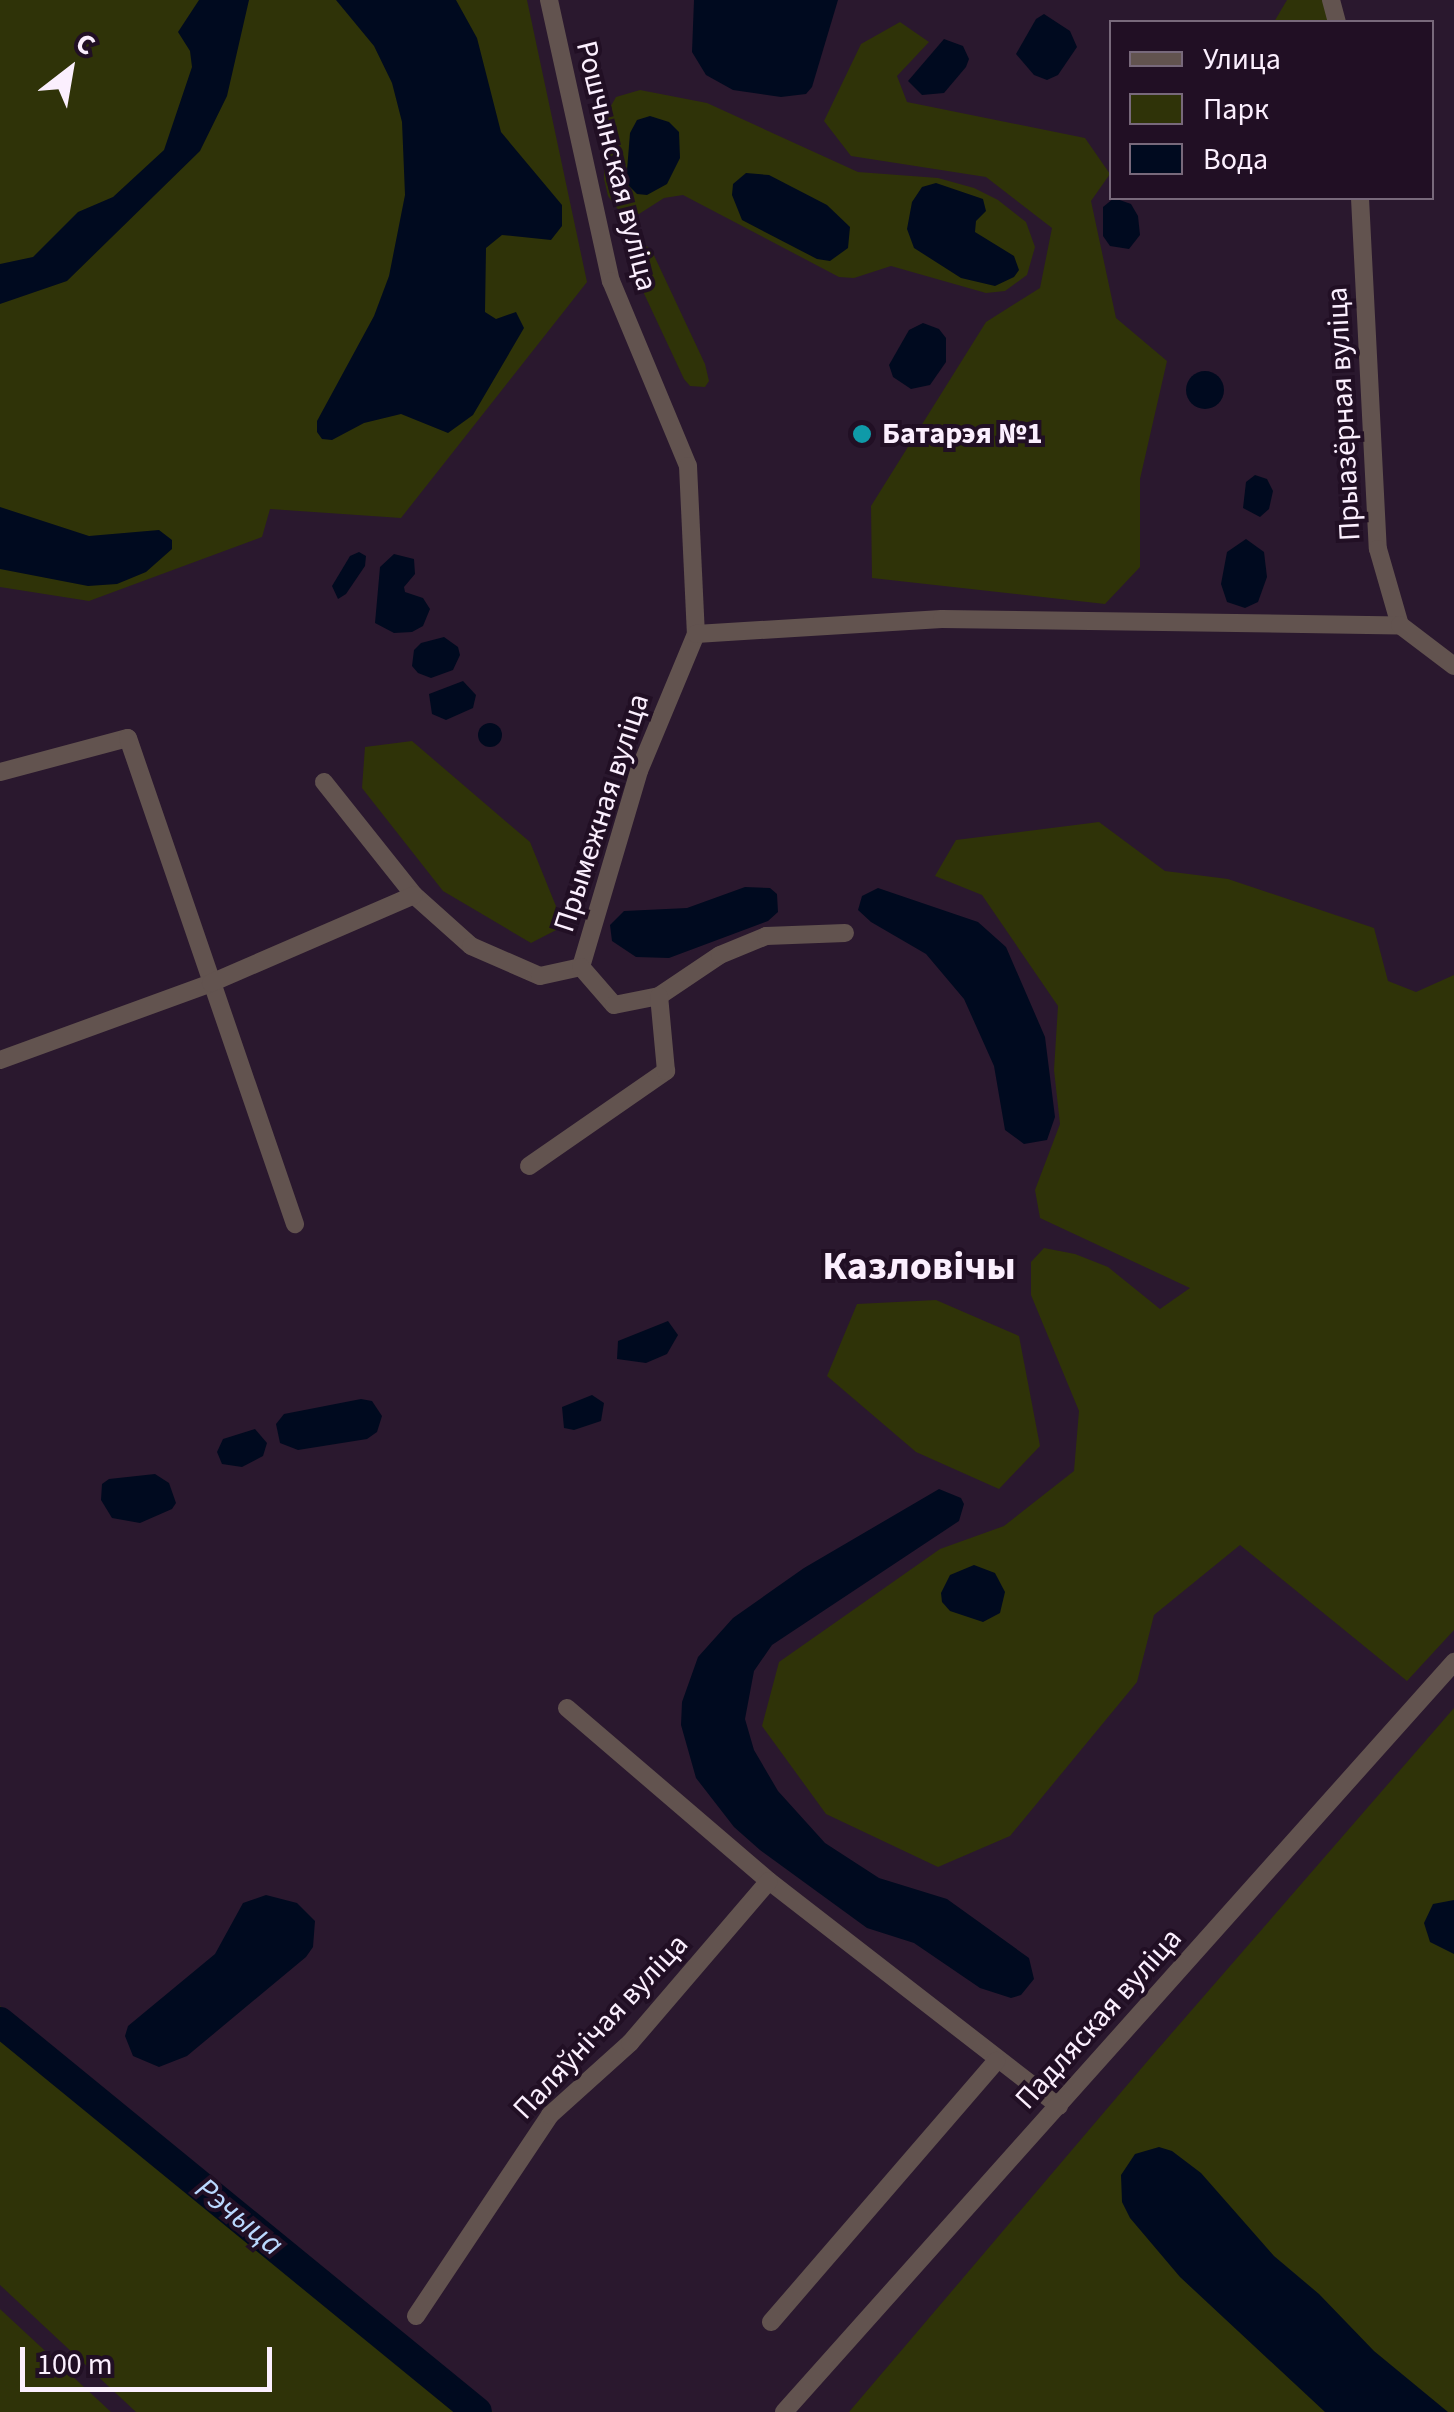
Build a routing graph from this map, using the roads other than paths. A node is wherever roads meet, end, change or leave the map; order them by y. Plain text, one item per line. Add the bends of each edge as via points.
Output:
1 (549, 0) edge
2 (1360, 200) edge
3 (1400, 626) junction
4 (696, 634) junction
5 (1454, 666) edge
6 (0, 772) edge
7 (324, 782) dead end
8 (414, 895) junction
9 (844, 933) dead end
10 (581, 967) junction
11 (212, 982) junction
12 (659, 996) junction
13 (0, 1060) edge
14 (529, 1166) dead end
15 (295, 1224) dead end
16 (1454, 1662) edge
17 (567, 1708) dead end
18 (768, 1880) junction
19 (996, 2061) junction
20 (1059, 2106) junction
21 (416, 2316) dead end
22 (770, 2322) dead end
23 (784, 2412) edge

1 - 4 street, Рошчынская вуліца via 611,280 688,466
2 - 3 street, Прыазёрная вуліца via 1378,549
3 - 4 street via 942,618
3 - 5 street
4 - 10 street, Прымежная вуліца via 640,771
6 - 11 street via 128,738
7 - 8 street, Прымежная вуліца
8 - 10 street, Прымежная вуліца via 471,946 540,976
8 - 11 street
9 - 12 street via 766,936 720,955
10 - 12 street via 614,1005
11 - 13 street
11 - 15 street
12 - 14 street via 666,1071
16 - 20 street, Падляская вуліца
17 - 18 street
18 - 19 street
18 - 21 street, Паляўнічая вуліца via 630,2043 550,2115
19 - 20 street
19 - 22 street
20 - 23 street, Падляская вуліца

